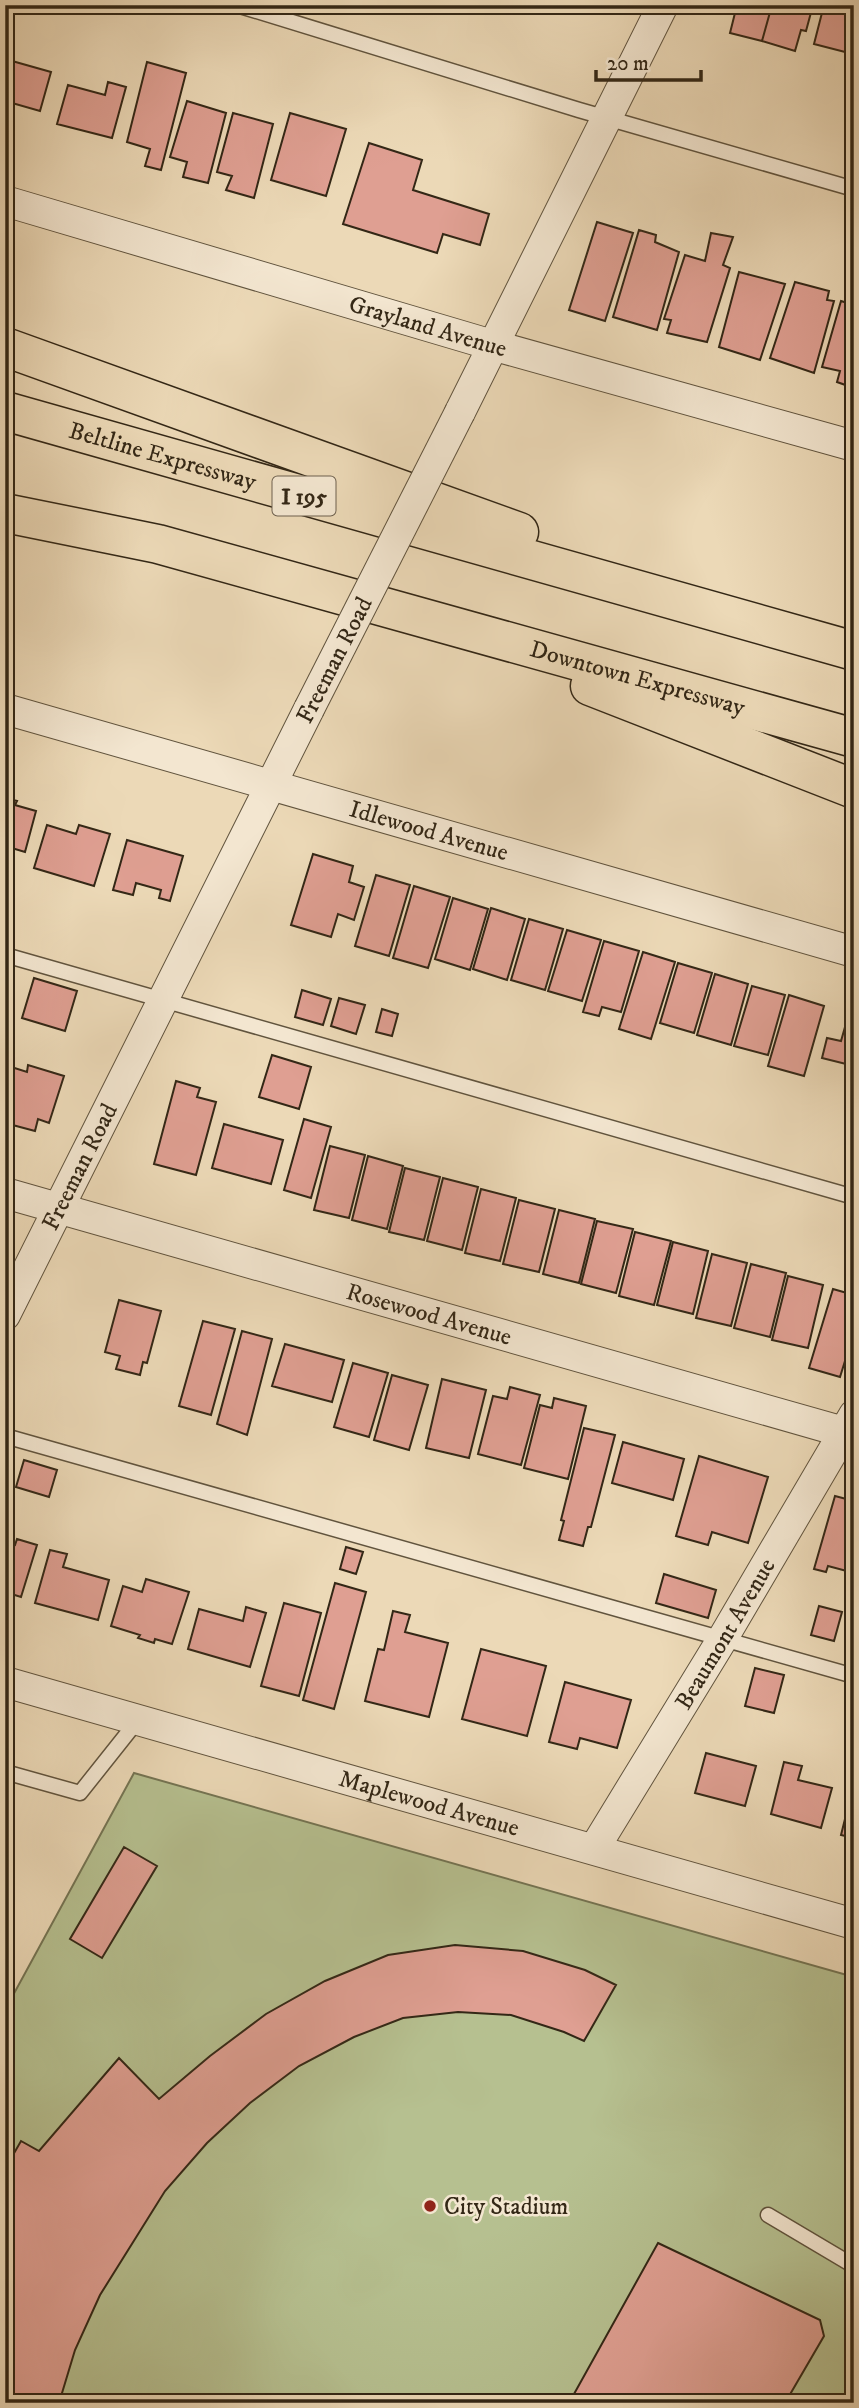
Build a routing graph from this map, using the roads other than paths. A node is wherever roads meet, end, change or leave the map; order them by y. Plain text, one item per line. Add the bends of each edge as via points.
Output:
1 (237, 5) edge
2 (663, 5) edge
3 (606, 118) junction
4 (854, 189) edge
5 (5, 201) edge
6 (492, 345) junction
7 (5, 347) edge
8 (5, 411) edge
9 (854, 446) edge
10 (5, 513) edge
11 (602, 580) junction
12 (423, 618) junction
13 (854, 651) edge
14 (5, 709) edge
15 (854, 738) edge
16 (272, 785) junction
17 (854, 789) edge
18 (854, 952) edge
19 (5, 955) edge
20 (163, 1000) junction
21 (5, 1193) edge
22 (854, 1197) edge
23 (59, 1209) junction
24 (5, 1315) edge
25 (851, 1427) edge
26 (5, 1436) edge
27 (723, 1638) junction
28 (854, 1676) edge
29 (6, 1684) edge
30 (138, 1720) junction
31 (5, 1772) edge
32 (593, 1849) junction
33 (854, 1924) edge
34 (768, 2215) dead end
35 (854, 2266) edge

1 - 3 lane
2 - 3 street, Freeman Road
3 - 4 lane
3 - 6 street, Freeman Road
5 - 6 street, Grayland Avenue
6 - 9 street, Grayland Avenue
6 - 16 street, Freeman Road, bridge
7 - 11 highway via 524,534
8 - 11 highway, Beltline Expressway / I 195
10 - 12 highway via 158,544
11 - 13 highway, I 195
12 - 15 highway, Downtown Expressway
12 - 17 highway
14 - 16 street, Idlewood Avenue
16 - 18 street, Idlewood Avenue
16 - 20 street, Freeman Road
19 - 20 lane
20 - 22 lane
20 - 23 street, Freeman Road
21 - 23 street, Rosewood Avenue
23 - 24 street, Freeman Road
23 - 25 street, Rosewood Avenue
25 - 27 street, Beaumont Avenue
26 - 27 lane
27 - 28 lane
27 - 32 street, Beaumont Avenue
29 - 30 street, Maplewood Avenue
30 - 31 lane via 80,1793
30 - 32 street, Maplewood Avenue
32 - 33 street, Maplewood Avenue
34 - 35 lane

